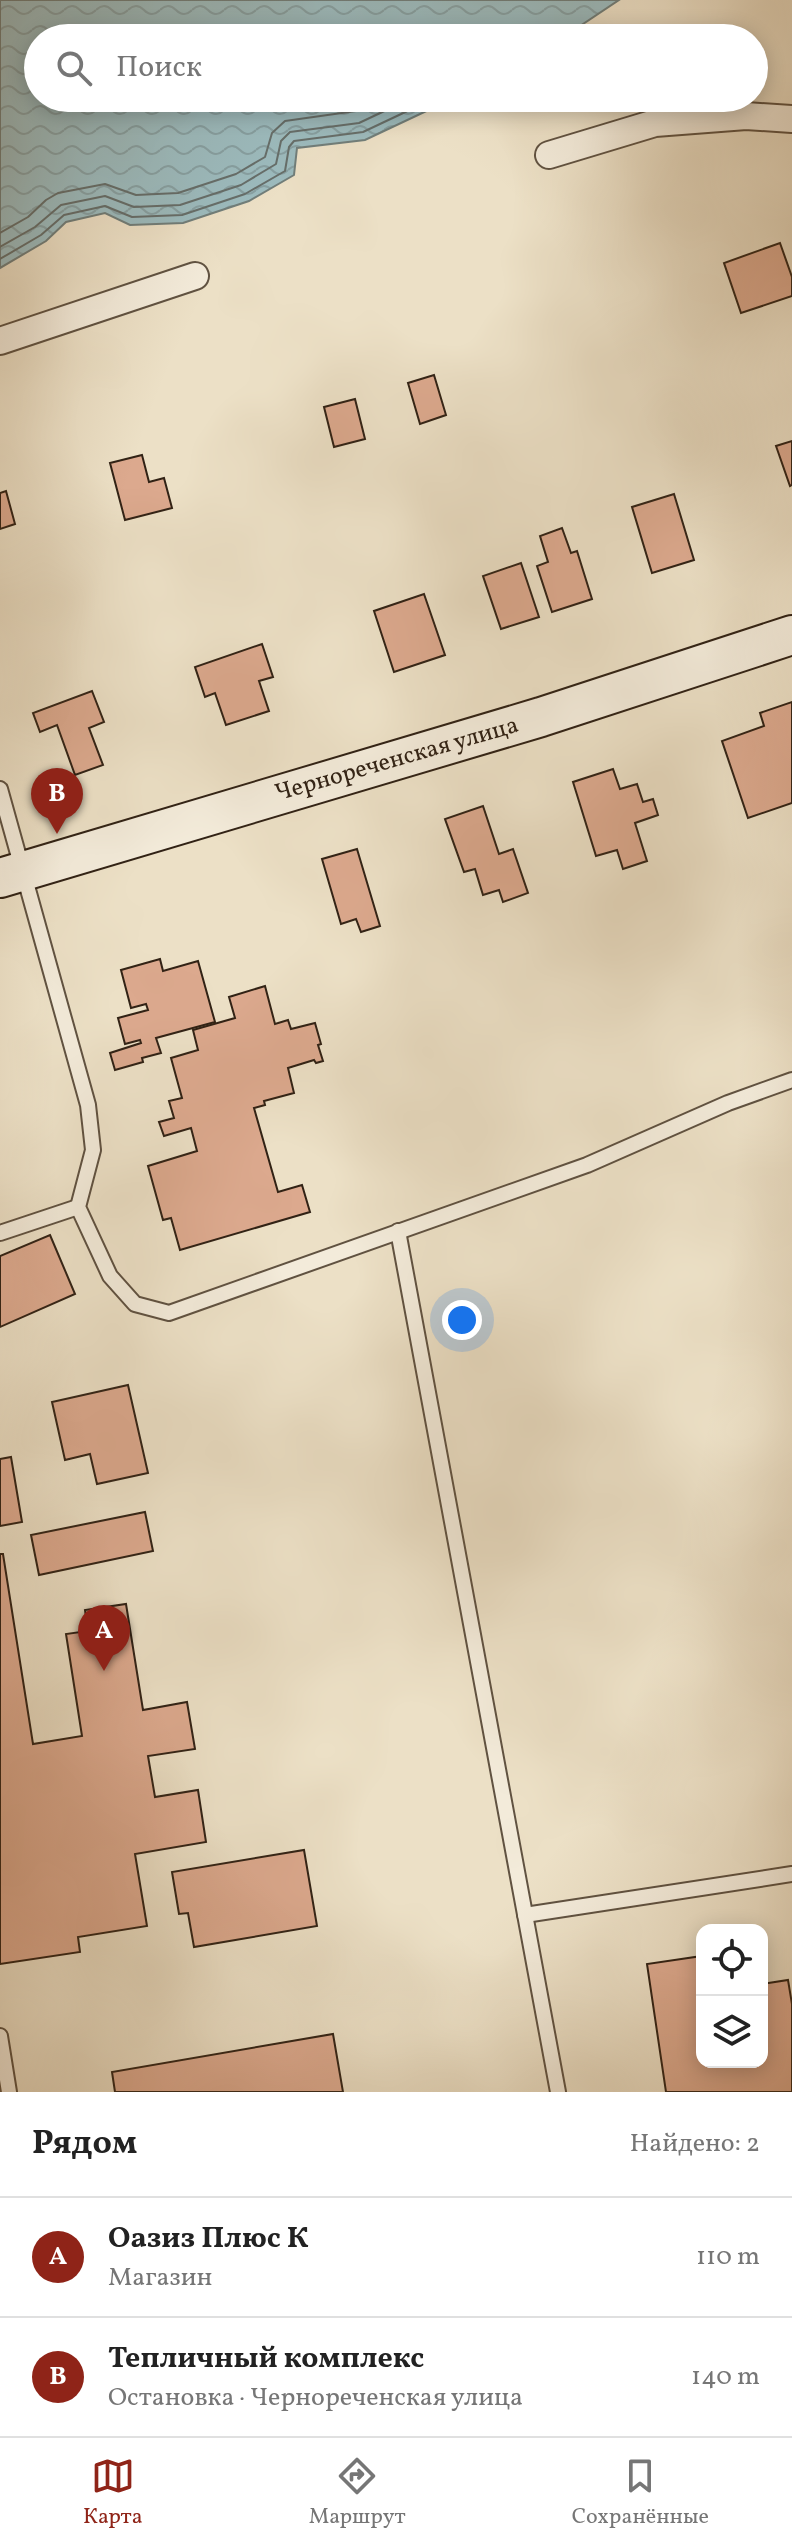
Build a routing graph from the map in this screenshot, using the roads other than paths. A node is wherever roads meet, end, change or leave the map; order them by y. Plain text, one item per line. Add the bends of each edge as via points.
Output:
1 (792, 119) edge
2 (549, 155) dead end
3 (195, 276) dead end
4 (0, 341) edge
5 (792, 635) edge
6 (0, 789) edge
7 (12, 875) edge
8 (792, 1080) edge
9 (78, 1207) junction
10 (398, 1231) junction
11 (0, 1233) edge
12 (792, 1874) edge
13 (525, 1915) junction
14 (0, 2036) edge
15 (9, 2092) edge
16 (558, 2092) edge

1 - 2 street via 746,116 655,123
3 - 4 street
5 - 7 street, Чернореченская улица via 541,717
6 - 7 lane
7 - 9 lane via 88,1105 93,1150
8 - 10 lane via 587,1165
9 - 10 lane via 110,1276 135,1304 169,1313
9 - 11 lane
10 - 13 lane
12 - 13 lane
13 - 16 lane
14 - 15 lane

